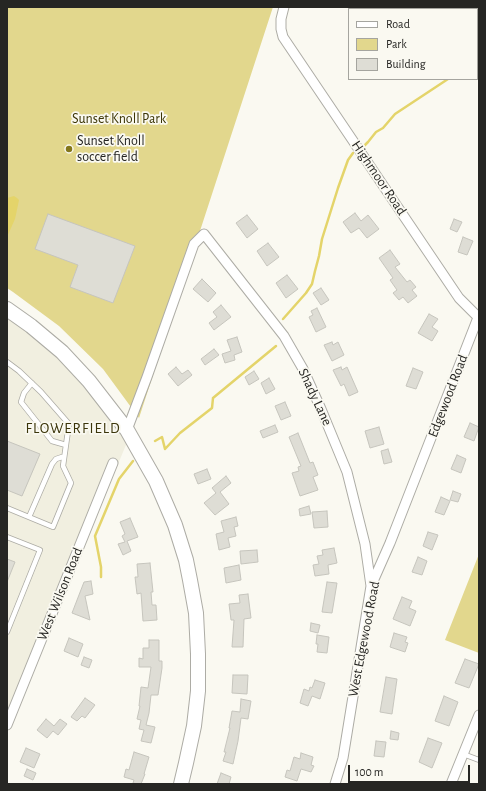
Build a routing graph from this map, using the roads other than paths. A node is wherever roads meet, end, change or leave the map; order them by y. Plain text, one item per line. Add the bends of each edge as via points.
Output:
1 (284, 7) edge
2 (7, 310) edge
3 (479, 316) edge
4 (7, 362) edge
5 (32, 383) junction
6 (127, 430) junction
7 (66, 445) junction
8 (64, 457) junction
9 (113, 463) dead end
10 (416, 477) joint
11 (7, 508) edge
12 (29, 517) junction
13 (7, 537) edge
14 (371, 586) junction
15 (7, 632) edge
16 (479, 715) edge
17 (7, 725) edge
18 (463, 754) junction
19 (479, 760) edge
20 (181, 784) edge
21 (335, 784) edge
22 (451, 784) edge

1 - 3 street, Highmoor Road via 280,29 283,37 459,298
2 - 6 main road via 62,352 89,381
3 - 10 street, Edgewood Road
4 - 5 lane
5 - 7 lane via 69,424
5 - 7 lane via 21,402 52,441
6 - 14 street, Shady Lane via 194,244 204,234 284,336 306,376 347,472 365,544
6 - 20 main road via 156,481 175,525 186,560 193,598 197,633 198,691
7 - 8 lane
8 - 12 lane via 56,458 52,464
8 - 12 lane via 63,466 71,483 53,527
9 - 17 street, West Wilson Road
10 - 14 street, West Edgewood Road
11 - 12 lane
13 - 15 lane via 40,550
14 - 21 street, West Edgewood Road via 343,758
16 - 18 street
18 - 19 lane
18 - 22 street

